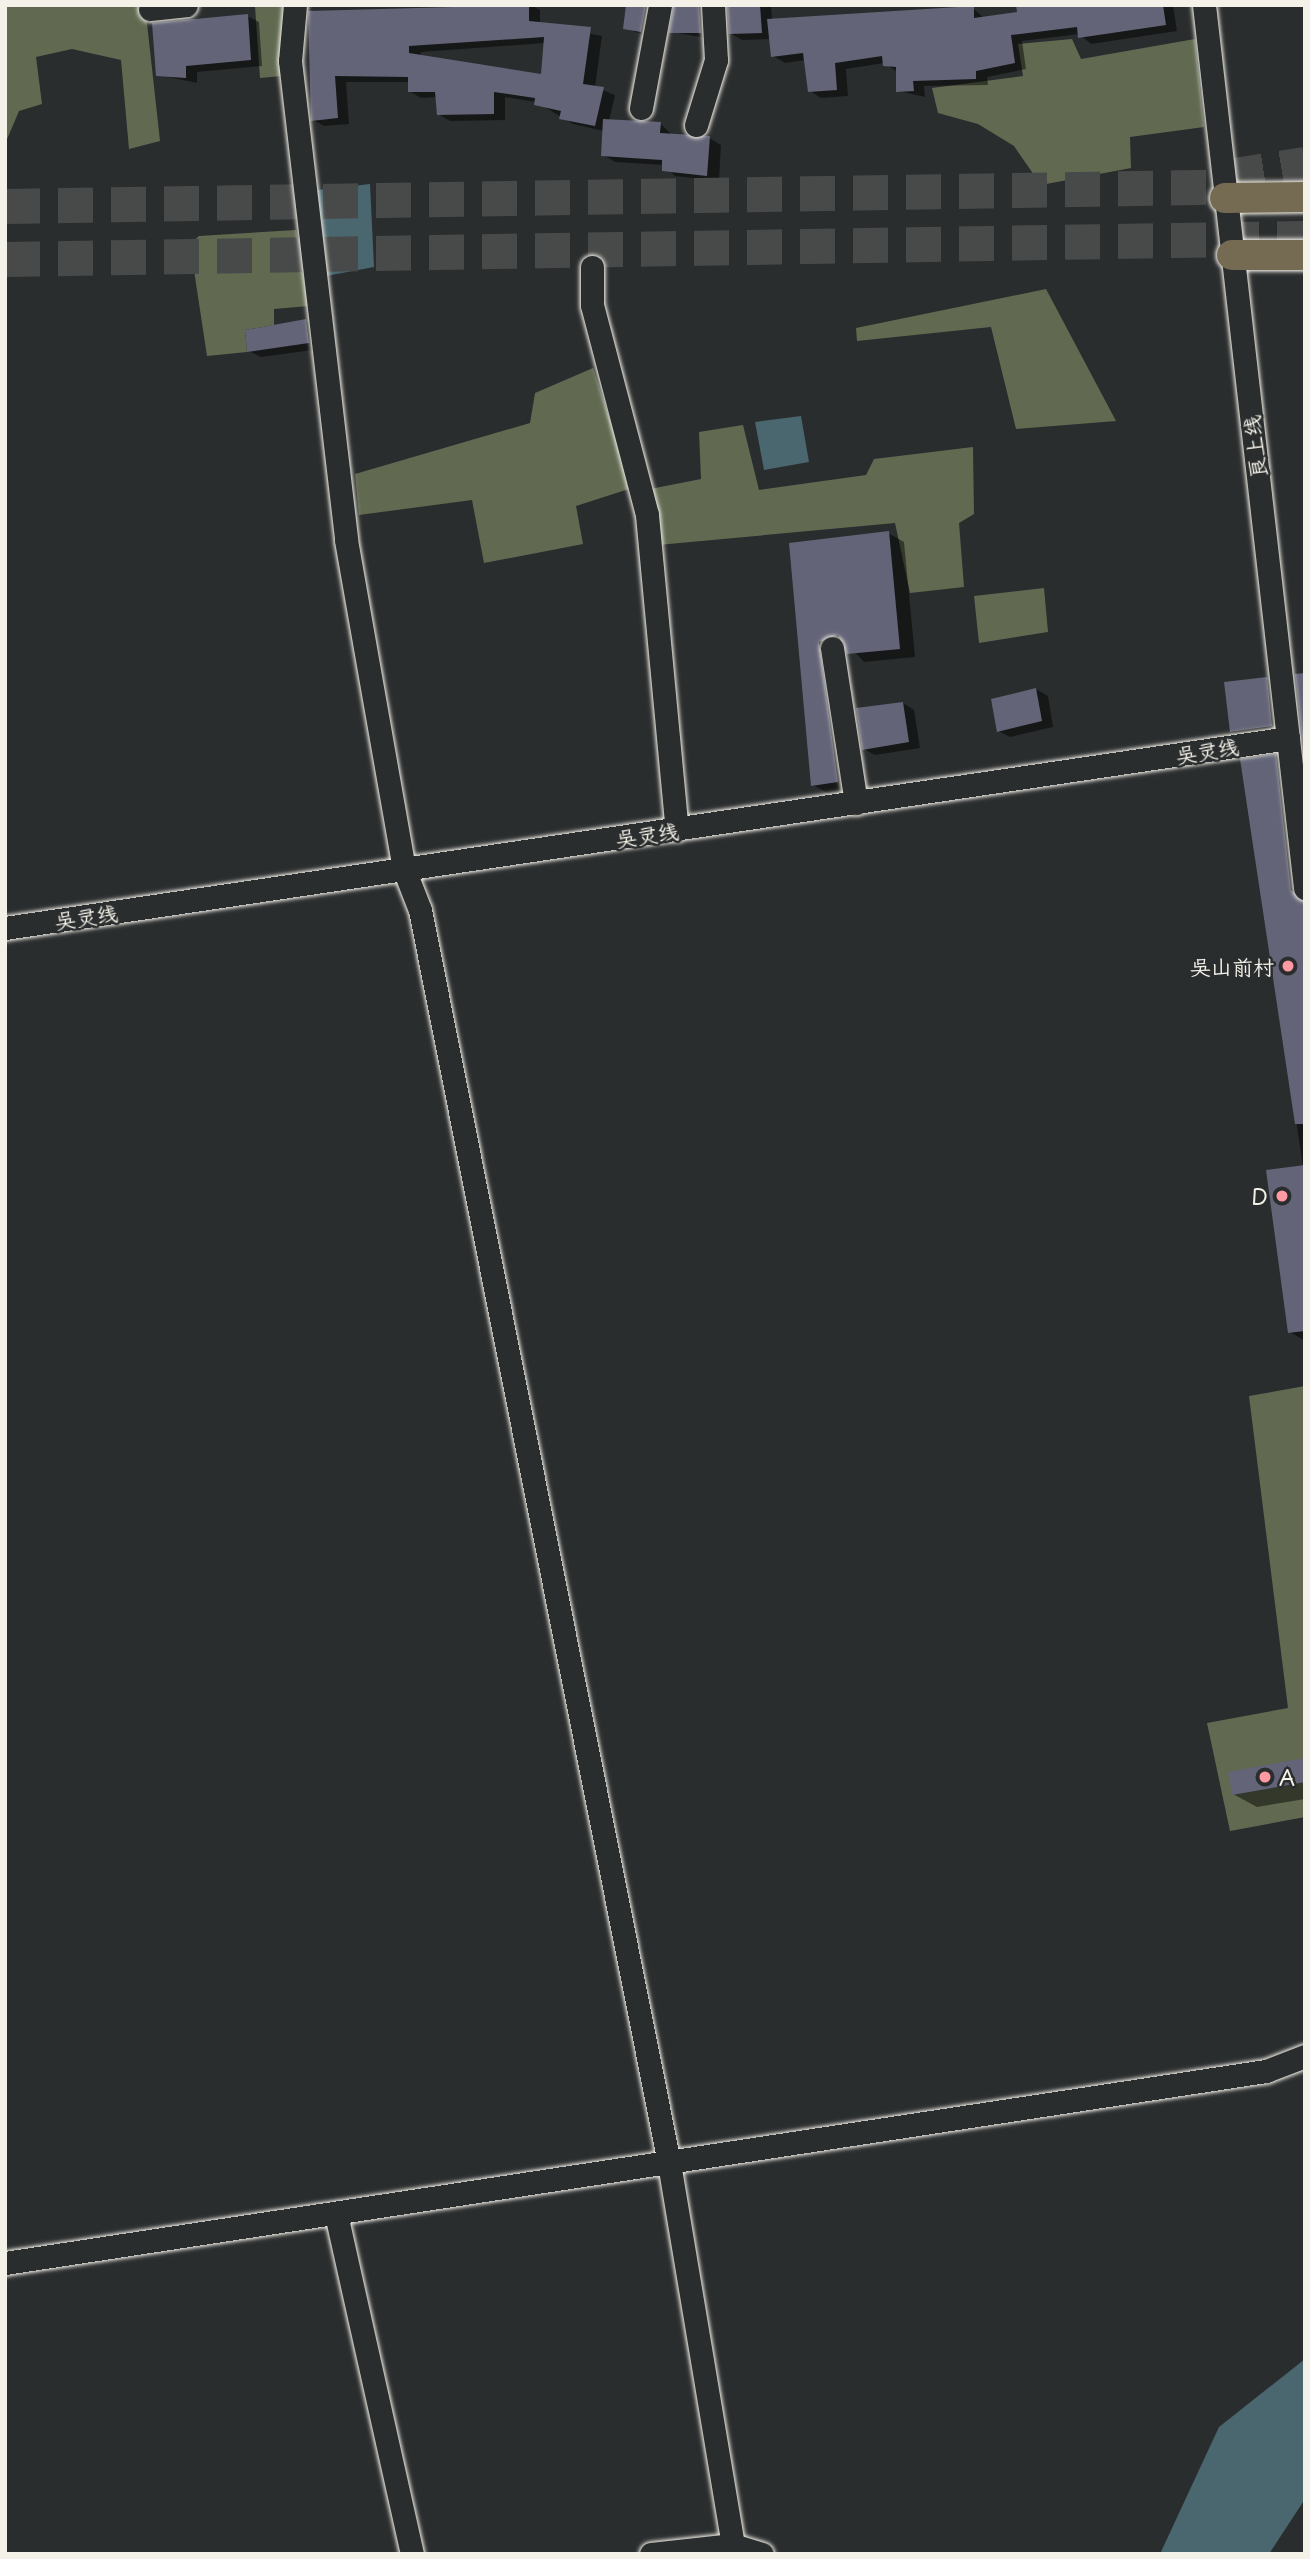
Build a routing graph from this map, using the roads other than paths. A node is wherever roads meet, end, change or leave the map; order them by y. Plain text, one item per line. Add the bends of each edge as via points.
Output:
1 (187, 5) edge
2 (295, 5) edge
3 (660, 5) edge
4 (713, 5) edge
5 (1204, 5) edge
6 (150, 9) dead end
7 (641, 108) dead end
8 (696, 125) dead end
9 (1305, 197) edge
10 (1225, 198) junction
11 (1305, 254) edge
12 (1232, 255) dead end
13 (592, 267) dead end
14 (832, 648) dead end
15 (1287, 738) junction
16 (856, 803) junction
17 (677, 830) junction
18 (404, 869) junction
19 (1305, 888) edge
20 (5, 928) edge
21 (1305, 2056) edge
22 (669, 2163) junction
23 (336, 2214) junction
24 (5, 2263) edge
25 (733, 2544) junction
26 (412, 2554) edge
27 (651, 2554) edge
28 (762, 2554) edge

1 - 6 street
2 - 18 street via 290,61 312,271 346,540
3 - 7 street
4 - 8 street via 716,60
5 - 10 street, 良上线
9 - 10 main road
10 - 15 street, 良上线
11 - 12 main road
13 - 17 street via 592,305 648,527
14 - 16 street
15 - 16 street, 吴灵线
15 - 19 street, 良上线
16 - 17 street, 吴灵线
17 - 18 street, 吴灵线
18 - 20 street, 吴灵线
18 - 22 street via 420,911
21 - 22 street via 1266,2071
22 - 23 street
22 - 25 street
23 - 24 street
23 - 26 street
25 - 27 street
25 - 28 street

